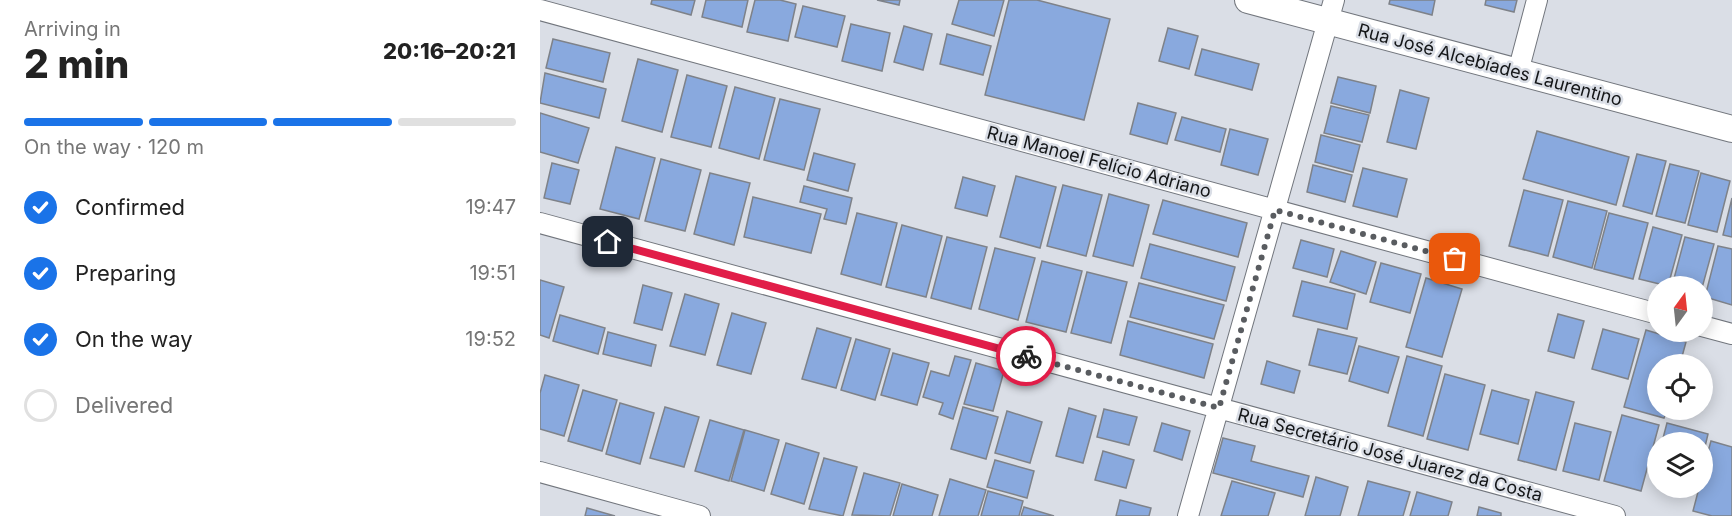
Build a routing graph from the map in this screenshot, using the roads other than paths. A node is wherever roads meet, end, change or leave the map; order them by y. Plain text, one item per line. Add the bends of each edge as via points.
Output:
1 (1248, 0) edge
2 (1537, 0) edge
3 (540, 10) edge
4 (1331, 11) edge
5 (1518, 72) junction
6 (1732, 129) edge
7 (1275, 210) junction
8 (540, 223) edge
9 (1647, 311) edge
10 (1713, 329) edge
11 (1732, 334) edge
12 (1219, 408) junction
13 (540, 472) edge
14 (700, 516) edge
15 (1188, 516) edge
16 (1615, 516) edge

1 - 4 street, Rua José Alcebíades Laurentino
2 - 5 street
3 - 7 street, Rua Manoel Felício Adriano
4 - 5 street, Rua José Alcebíades Laurentino
4 - 7 street
5 - 6 street, Rua José Alcebíades Laurentino
7 - 9 street, Rua Manoel Felício Adriano
7 - 12 street
8 - 12 street, Rua Secretário José Juarez da Costa
10 - 11 street
12 - 15 street
12 - 16 street, Rua Secretário José Juarez da Costa
13 - 14 street

